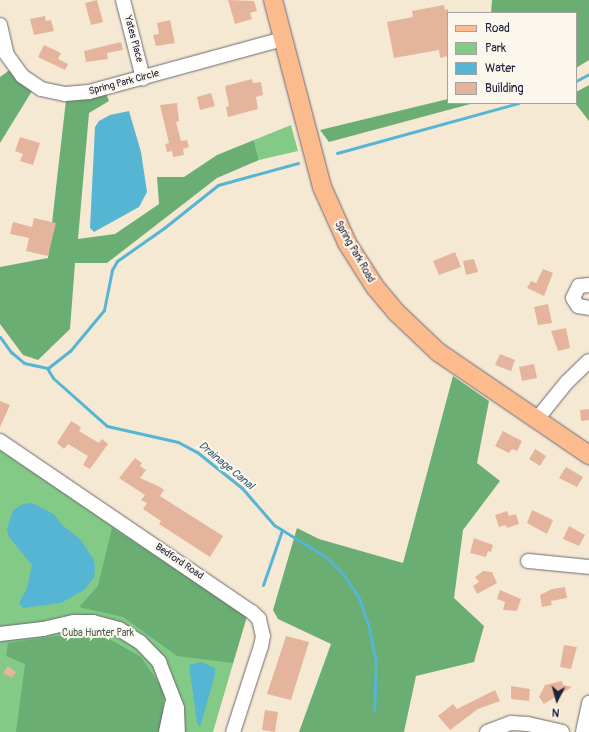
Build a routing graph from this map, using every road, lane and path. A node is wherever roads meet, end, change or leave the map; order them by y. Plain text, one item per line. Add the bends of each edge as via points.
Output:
1 (123, 0) edge
2 (273, 0) edge
3 (0, 25) edge
4 (283, 39) junction
5 (144, 78) junction
6 (589, 285) edge
7 (589, 308) edge
8 (589, 361) edge
9 (537, 419) junction
10 (0, 442) edge
11 (589, 455) edge
12 (528, 561) dead end
13 (589, 567) edge
14 (0, 634) edge
15 (174, 700) junction
16 (589, 702) edge
17 (166, 732) edge
18 (178, 732) edge
19 (233, 732) edge
20 (487, 732) edge
21 (562, 732) edge
22 (583, 732) edge

1 - 5 street, Yates Place
2 - 4 main road, Spring Park Road
3 - 5 street, Spring Park Circle via 5,50 12,66 41,89 76,94
4 - 5 street, Spring Park Circle
4 - 9 main road, Spring Park Road via 322,187 360,265 375,287 419,336 452,362
6 - 7 street via 579,286 573,298 578,306
8 - 9 street via 567,382
9 - 11 main road, Spring Park Road
10 - 19 street, Bedford Road via 259,619 263,636 261,646
12 - 13 street
14 - 15 street via 74,622 93,622 119,629 140,642 159,662
15 - 17 street
15 - 18 street
16 - 22 street
20 - 21 street via 511,723

